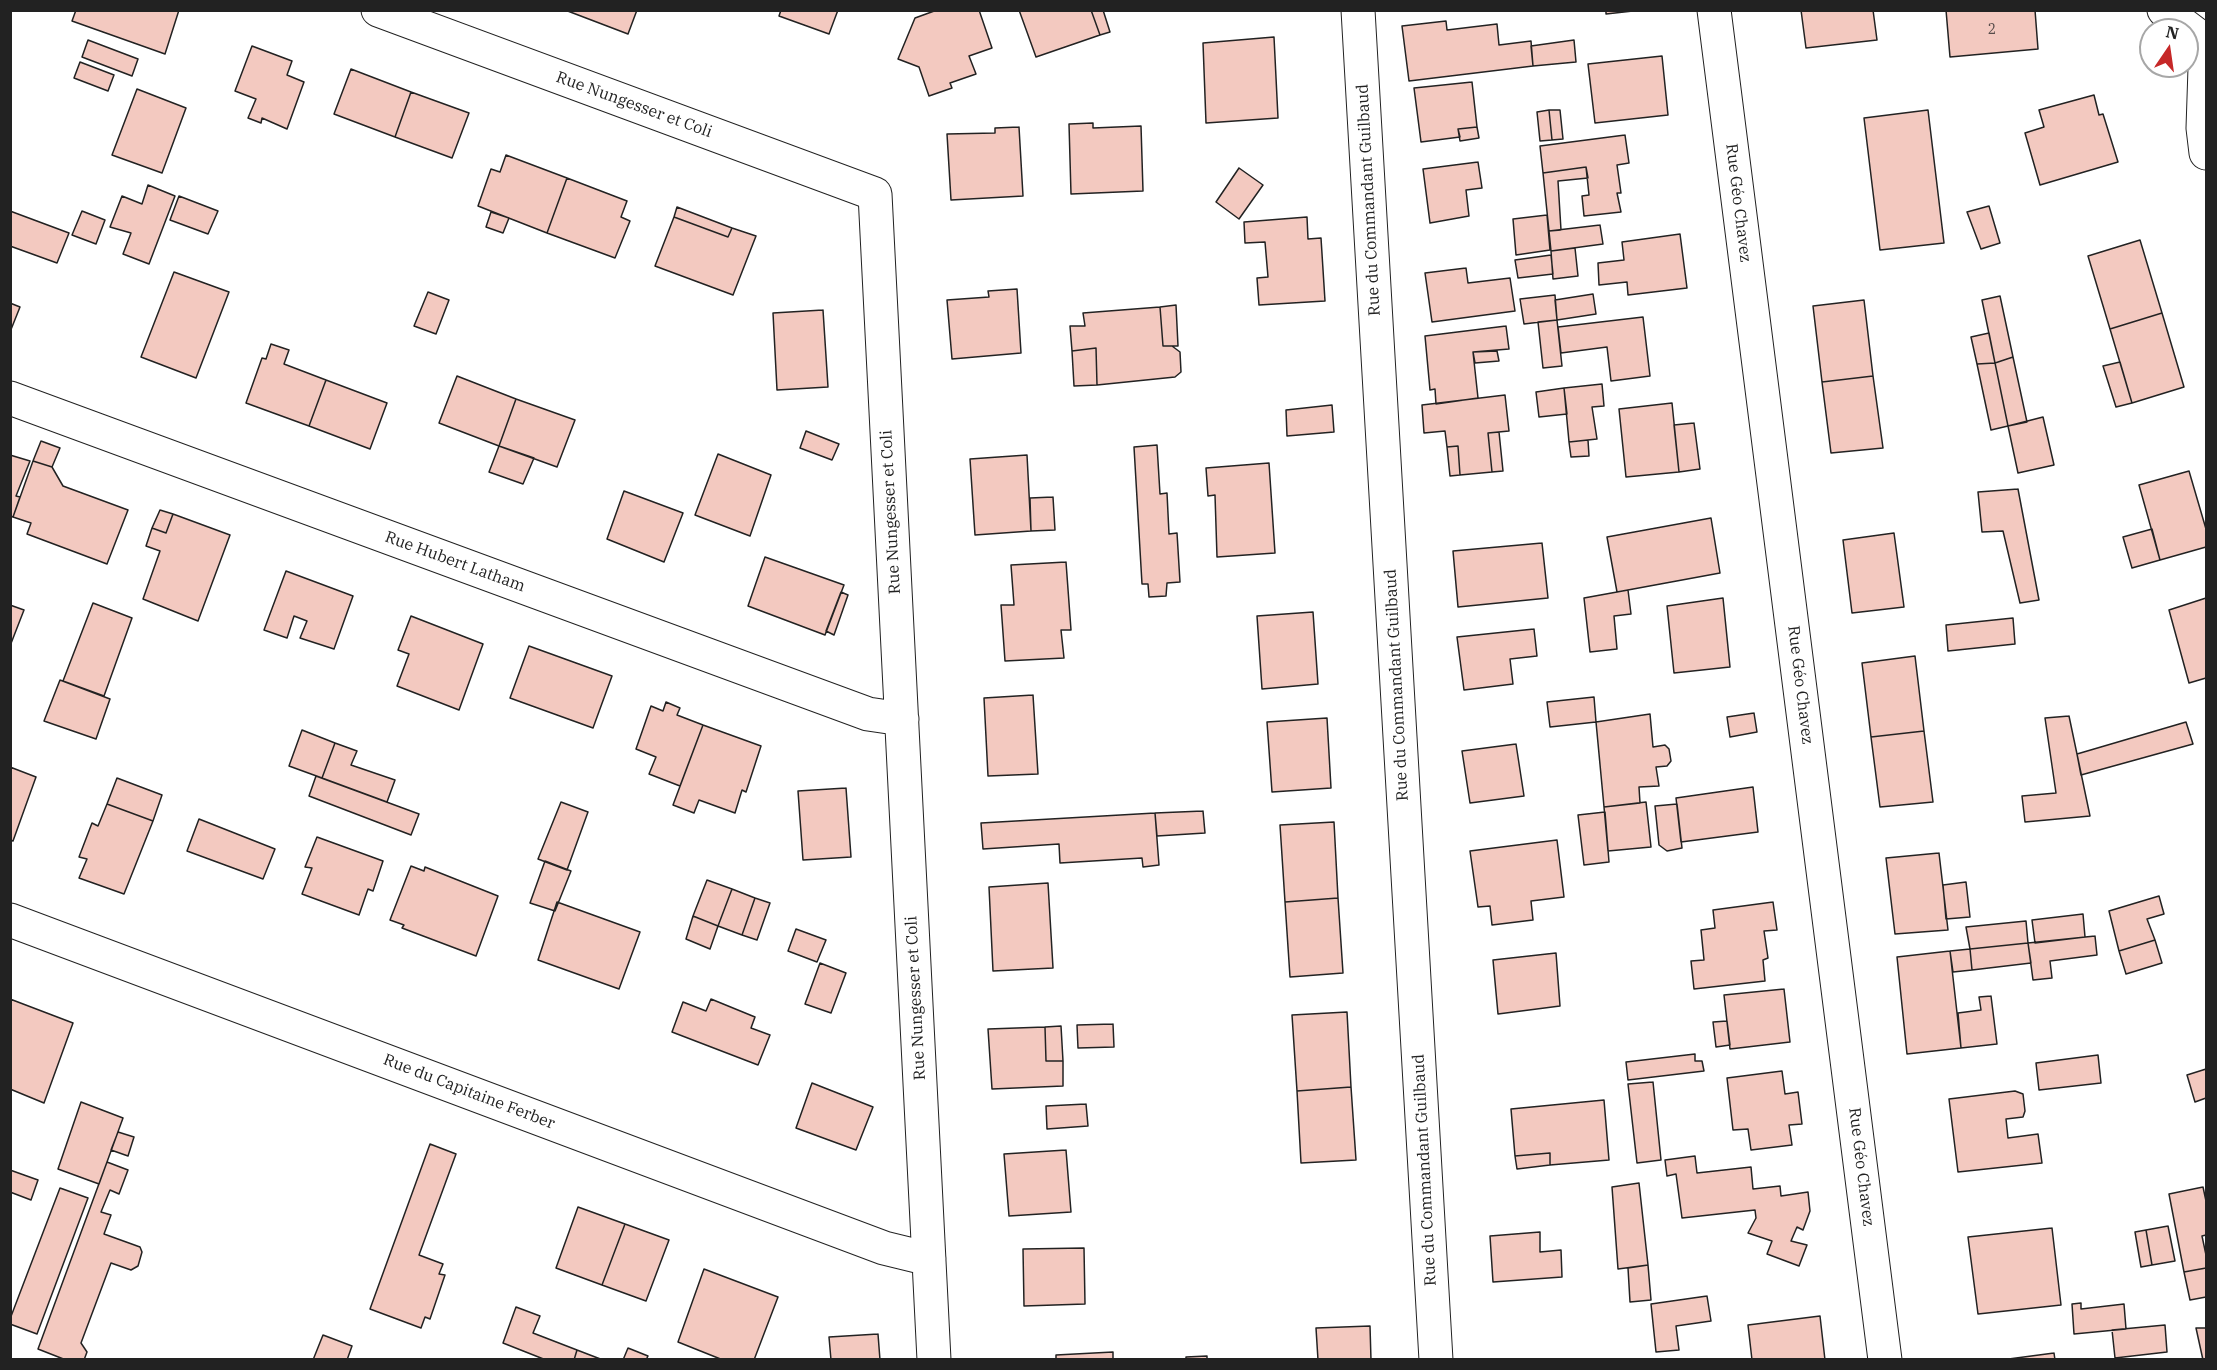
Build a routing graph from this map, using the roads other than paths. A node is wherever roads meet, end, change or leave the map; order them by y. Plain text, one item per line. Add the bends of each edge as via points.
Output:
1 (378, 10) edge
2 (1358, 10) edge
3 (1714, 10) edge
4 (2164, 10) edge
5 (2202, 35) edge
6 (2206, 153) edge
7 (10, 398) edge
8 (902, 719) junction
9 (10, 920) edge
10 (929, 1259) junction
11 (934, 1359) edge
12 (1436, 1359) edge
13 (1885, 1359) edge

1 - 8 street, Rue Nungesser et Coli via 875,194
2 - 12 street, Rue du Commandant Guilbaud
3 - 13 street, Rue Géo Chavez
4 - 5 street
5 - 6 street
7 - 8 street, Rue Hubert Latham via 868,714
8 - 10 street, Rue Nungesser et Coli
9 - 10 street, Rue du Capitaine Ferber via 884,1248
10 - 11 street, Rue Nungesser et Coli

